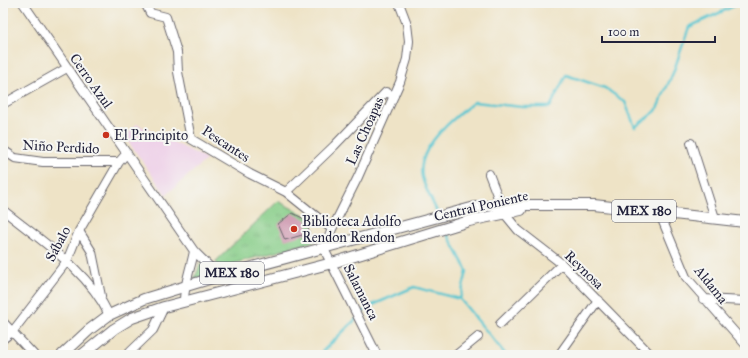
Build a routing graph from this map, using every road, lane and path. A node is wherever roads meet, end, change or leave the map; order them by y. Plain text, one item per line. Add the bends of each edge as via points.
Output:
1 (23, 3) edge
2 (145, 3) edge
3 (399, 3) edge
4 (67, 68) junction
5 (394, 96) junction
6 (3, 104) edge
7 (691, 143) dead end
8 (3, 150) edge
9 (127, 153) junction
10 (119, 162) junction
11 (490, 174) dead end
12 (286, 192) junction
13 (502, 209) junction
14 (3, 210) edge
15 (659, 212) junction
16 (715, 218) junction
17 (745, 222) edge
18 (332, 229) junction
19 (79, 231) junction
20 (324, 249) junction
21 (194, 251) junction
22 (67, 261) junction
23 (332, 263) junction
24 (562, 264) junction
25 (219, 276) junction
26 (184, 287) junction
27 (101, 297) junction
28 (704, 299) junction
29 (598, 300) junction
30 (184, 301) junction
31 (745, 301) edge
32 (164, 306) junction
33 (110, 315) junction
34 (3, 322) edge
35 (500, 324) dead end
36 (12, 331) junction
37 (478, 337) dead end
38 (3, 339) edge
39 (745, 344) edge
40 (34, 355) edge
41 (62, 355) edge
42 (82, 355) edge
43 (127, 355) edge
44 (378, 355) edge
45 (456, 355) edge
46 (559, 355) edge
47 (651, 355) edge

1 - 4 street, Cerro Azul
2 - 12 street, Pescantes via 150,13 166,17 177,52 178,72 191,139
3 - 5 street, Las Choapas via 407,24 409,41 407,59
4 - 6 street
4 - 9 street, Cerro Azul
5 - 12 street via 386,92
5 - 18 street, Las Choapas via 358,178
7 - 16 street
8 - 10 street, Niño Perdido via 16,158 43,162
9 - 10 street, Sábalo
9 - 21 street, Cerro Azul
10 - 19 street, Sábalo
11 - 13 street
12 - 18 street, Pescantes
13 - 15 main road, Central Poniente / MEX 180 via 594,205
13 - 20 main road, Central Poniente / MEX 180 via 464,209
13 - 23 main road, Central Poniente / MEX 180
13 - 24 street, Reynosa via 518,230
14 - 22 street
15 - 16 main road, MEX 180
15 - 28 street, Aldama via 686,277
16 - 17 main road, MEX 180
18 - 20 street, Las Choapas
19 - 22 street, Sábalo
19 - 27 street via 92,252
20 - 23 street
20 - 25 main road, Central Poniente / MEX 180
21 - 25 street, Cerro Azul
21 - 26 street
22 - 27 street
22 - 36 street, Sábalo
23 - 30 main road, Central Poniente / MEX 180
23 - 44 street, Salamanca
24 - 29 street, Reynosa
24 - 35 street
25 - 26 main road, Central Poniente / MEX 180
26 - 30 street
26 - 33 main road, Central Poniente / MEX 180 via 144,299
27 - 33 street
28 - 31 street
28 - 39 street, Aldama
29 - 46 street
29 - 47 street, Reynosa
30 - 32 main road, Central Poniente / MEX 180
32 - 42 main road, Central Poniente / MEX 180 via 132,318
32 - 43 street via 153,330
33 - 41 main road, Central Poniente / MEX 180
34 - 36 street
36 - 38 street, Sábalo
36 - 40 street
37 - 45 street

